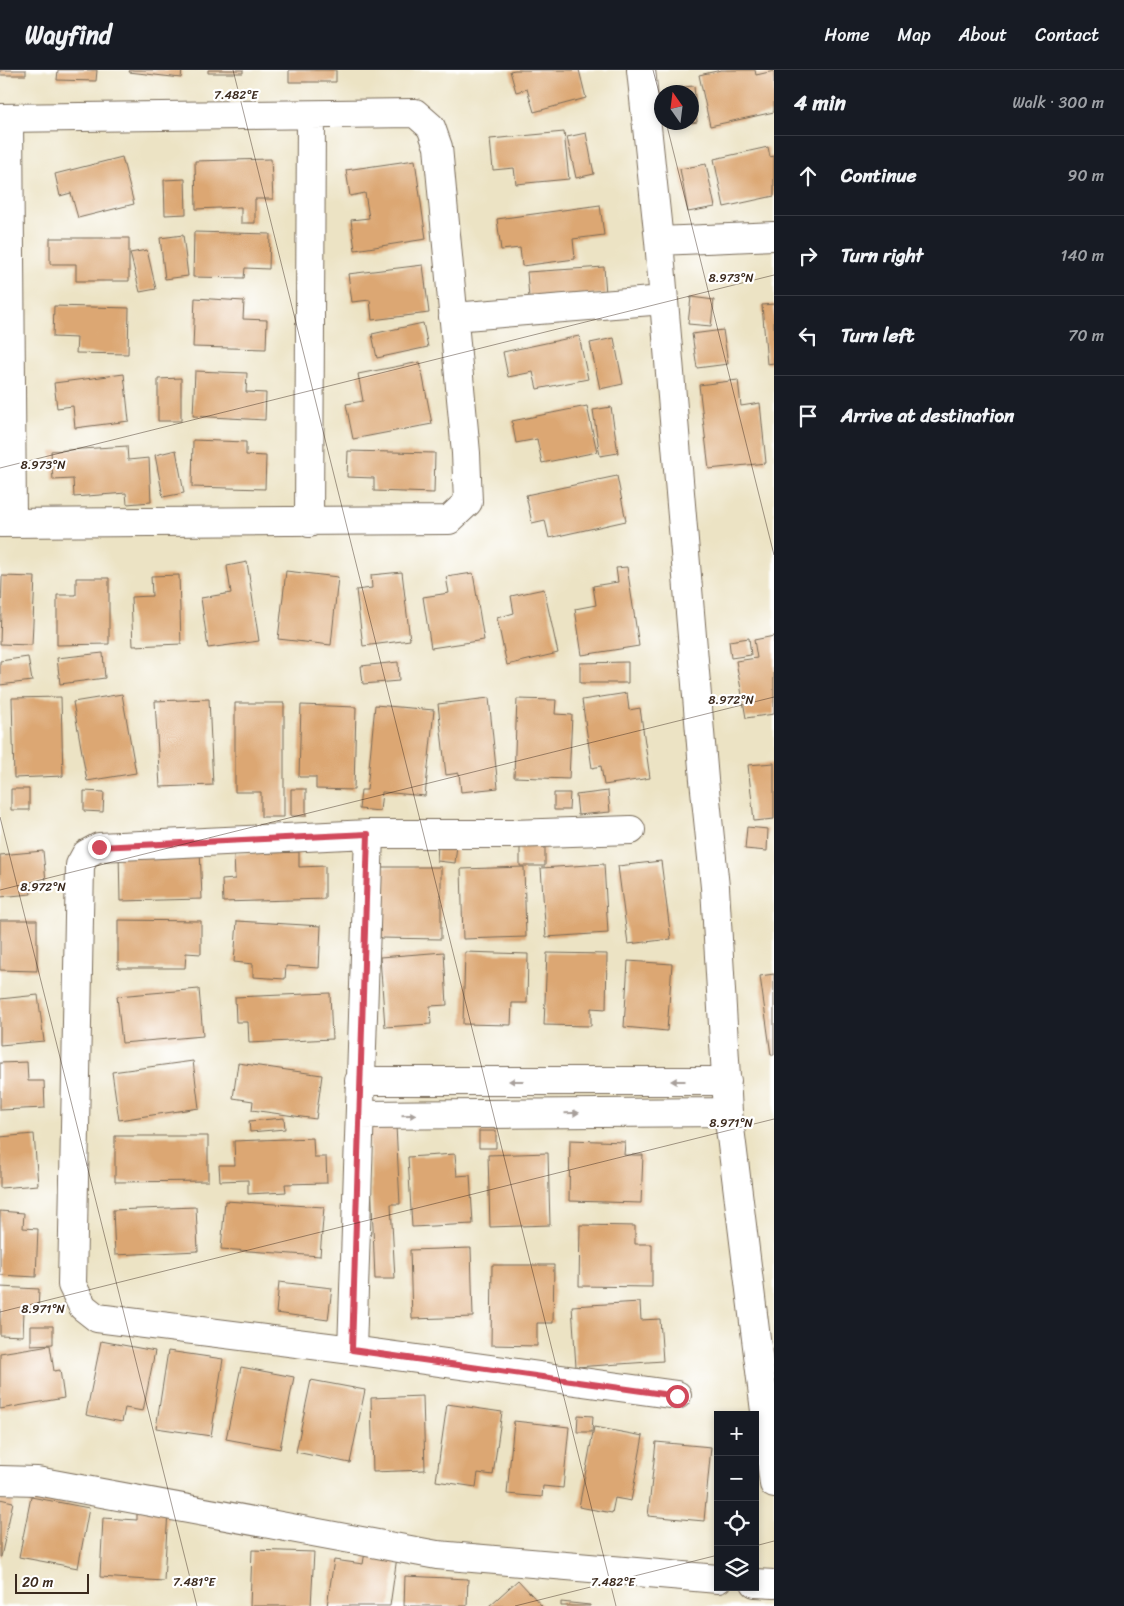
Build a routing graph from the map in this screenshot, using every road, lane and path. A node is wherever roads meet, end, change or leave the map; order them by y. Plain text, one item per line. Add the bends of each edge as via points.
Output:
1 (641, 70) edge
2 (311, 115) junction
3 (4, 118) edge
4 (774, 236) edge
5 (659, 240) junction
6 (664, 300) junction
7 (453, 317) junction
8 (6, 522) edge
9 (309, 523) junction
10 (631, 830) dead end
11 (368, 834) junction
12 (360, 1081) junction
13 (727, 1081) junction
14 (728, 1112) junction
15 (360, 1115) junction
16 (352, 1350) junction
17 (677, 1396) dead end
18 (0, 1480) edge
19 (774, 1484) edge
20 (714, 1579) edge
21 (759, 1583) edge
22 (774, 1584) edge

1 - 5 street
2 - 3 street
2 - 7 street via 415,113 432,127 438,147
2 - 9 street
3 - 8 street
4 - 5 street
5 - 6 street
6 - 7 street
6 - 13 street via 715,887
7 - 9 street via 468,502 449,520
8 - 9 street
10 - 11 street
11 - 12 street
11 - 16 street via 99,847 86,854 80,865 72,1285 76,1298 97,1318
13 -> 12 street
12 - 15 street
13 - 14 street
15 -> 14 street
14 - 19 street
15 - 16 street
16 - 17 street
18 - 20 street via 37,1481 437,1555
21 - 22 street

